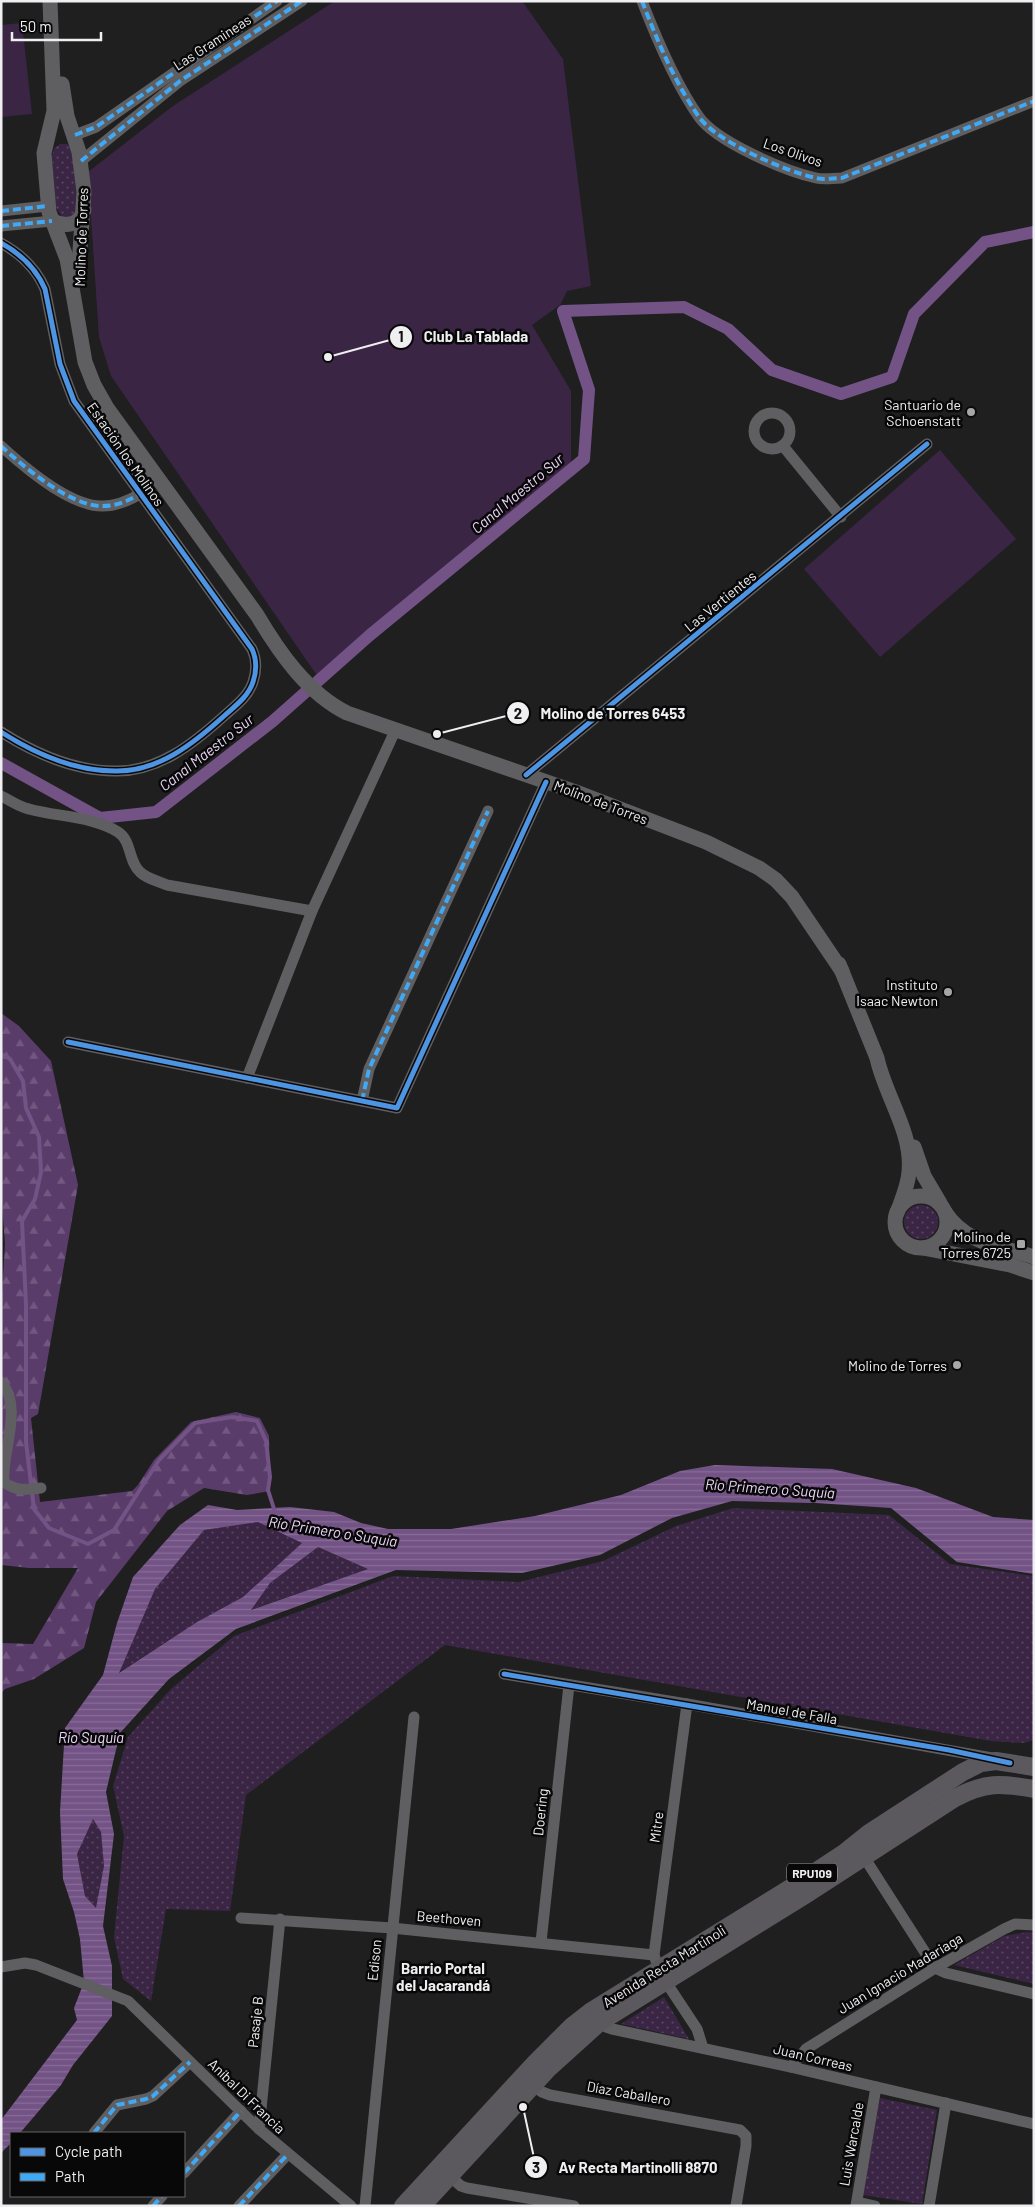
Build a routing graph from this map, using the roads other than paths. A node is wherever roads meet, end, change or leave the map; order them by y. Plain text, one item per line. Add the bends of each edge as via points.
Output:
1 (50, 1) edge
2 (277, 1) edge
3 (302, 1) edge
4 (642, 1) edge
5 (51, 17) junction
6 (161, 88) junction
7 (1034, 101) edge
8 (74, 135) junction
9 (44, 150) junction
10 (81, 161) junction
11 (48, 206) junction
12 (84, 210) junction
13 (1, 212) edge
14 (52, 221) junction
15 (1, 226) edge
16 (1, 243) edge
17 (77, 311) junction
18 (927, 444) dead end
19 (1, 446) edge
20 (783, 446) dead end
21 (140, 494) junction
22 (841, 516) junction
23 (395, 730) junction
24 (1, 732) edge
25 (526, 775) junction
26 (546, 782) junction
27 (1, 796) edge
28 (488, 811) dead end
29 (312, 911) junction
30 (68, 1042) dead end
31 (877, 1058) junction
32 (247, 1078) junction
33 (362, 1101) junction
34 (942, 1207) junction
35 (897, 1212) junction
36 (919, 1248) junction
37 (1034, 1258) edge
38 (1034, 1273) edge
39 (1, 1382) edge
40 (40, 1488) dead end
41 (504, 1674) dead end
42 (569, 1685) junction
43 (687, 1704) junction
44 (414, 1717) dead end
45 (949, 1750) junction
46 (1025, 1764) edge
47 (963, 1772) junction
48 (1034, 1780) edge
49 (985, 1785) junction
50 (1034, 1790) edge
51 (864, 1857) junction
52 (241, 1918) dead end
53 (280, 1919) junction
54 (1034, 1925) edge
55 (392, 1928) junction
56 (541, 1942) junction
57 (1, 1967) edge
58 (935, 1968) junction
59 (659, 1969) junction
60 (1034, 1994) edge
61 (595, 2017) junction
62 (703, 2048) junction
63 (190, 2062) junction
64 (791, 2067) junction
65 (527, 2081) junction
66 (876, 2087) junction
67 (946, 2103) junction
68 (241, 2111) junction
69 (1034, 2124) edge
70 (259, 2129) junction
71 (95, 2132) edge
72 (288, 2154) junction
73 (445, 2171) junction
74 (185, 2172) edge
75 (856, 2204) edge
76 (239, 2206) edge
77 (351, 2206) edge
78 (365, 2206) edge
79 (403, 2206) edge
80 (422, 2206) edge
81 (574, 2206) edge
82 (736, 2206) edge
83 (875, 2206) edge
84 (929, 2206) edge

1 - 5 main road, Molino de Torres
2 - 6 street, Las Gramineas
3 - 6 street, Las Gramineas
4 - 7 street, Los Olivos via 676,76 705,125 757,156 816,178 842,178
5 - 8 main road, Molino de Torres via 65,110
5 - 9 main road, Molino de Torres via 54,111
6 - 8 street via 139,97 96,127
6 - 10 street via 147,107
8 - 9 main road via 52,139
8 - 10 main road, Molino de Torres
9 - 11 main road, Molino de Torres
10 - 12 main road, Molino de Torres
11 - 13 street
11 - 14 main road, Molino de Torres
12 - 14 main road via 73,224
12 - 17 main road, Molino de Torres via 78,251
14 - 15 street
14 - 17 main road, Molino de Torres via 67,259
16 - 21 street, Estación los Molinos via 24,258 40,278 47,295 60,364 69,392
17 - 23 main road, Molino de Torres via 80,342 89,374 107,408 248,611 317,692 339,709
18 - 22 street, Las Vertientes
19 - 21 street via 60,491 86,504 119,504
20 - 22 street
21 - 24 street, Estación los Molinos via 252,649 256,671 247,695 177,754 140,768 116,772 76,765 44,754
22 - 25 street, Las Vertientes
23 - 25 main road, Molino de Torres
23 - 29 street
25 - 26 main road, Molino de Torres
26 - 31 main road, Molino de Torres via 706,842 726,846 768,866 784,880 814,917 836,955
26 - 33 street via 397,1108
27 - 29 street via 27,809 105,826 120,834 129,846 133,862 148,878 167,885
28 - 33 street via 369,1069
29 - 32 street
30 - 32 street
31 - 34 main road, Molino de Torres via 920,1166
31 - 35 main road, Molino de Torres via 908,1148 908,1180
32 - 33 street
34 - 35 main road via 928,1197 913,1197
34 - 36 main road via 947,1218 944,1233 934,1244
34 - 37 main road, Molino de Torres via 968,1236
35 - 36 main road via 896,1228 900,1235 904,1241
36 - 38 main road via 1010,1265
39 - 40 street via 10,1402 11,1420 4,1482 11,1488
41 - 42 street, Manuel de Falla
42 - 43 street, Manuel de Falla
42 - 56 street, Doering
43 - 45 street, Manuel de Falla
43 - 59 street, Mitre
44 - 55 street, Edison
45 - 46 street, Manuel de Falla
45 - 47 street
46 - 47 main road, Manuel de Falla / RPU109 via 989,1761
47 - 59 main road, Avenida Recta Martinoli / RPU109 via 869,1832 805,1878
48 - 49 main road, Avenida Recta Martinoli via 999,1777
49 - 50 main road, RPU109 via 1001,1784
49 - 51 main road, Avenida Recta Martinoli / RPU109 via 955,1798
51 - 58 street
51 - 59 main road, Avenida Recta Martinoli / RPU109
52 - 53 street, Beethoven
53 - 55 street, Beethoven
53 - 70 street, Pasaje B
54 - 58 street, Juan Ignacio Madariaga via 1015,1924
55 - 56 street, Beethoven
55 - 78 street, Edison
56 - 59 street, Beethoven
57 - 63 street, Aníbal Di Francia via 25,1963 36,1965 124,1999
58 - 60 street
58 - 64 street, Juan Ignacio Madariaga via 806,2049
59 - 61 main road, Avenida Recta Martinoli / RPU109
59 - 62 street via 697,2029
61 - 62 street, Juan Correas via 612,2029
61 - 65 main road, Avenida Recta Martinoli / RPU109 via 572,2026
62 - 64 street, Juan Correas
63 - 68 street, Aníbal Di Francia
63 - 71 street via 153,2096 118,2105
64 - 66 street, Juan Correas
65 - 73 main road, Avenida Recta Martinoli / RPU109
65 - 82 street, Díaz Caballero via 550,2094 735,2127 746,2136
66 - 67 street, Juan Correas
66 - 75 street, Luis Warcalde
67 - 69 street, Juan Correas
67 - 84 street
68 - 70 street, Aníbal Di Francia
68 - 74 street
70 - 72 street, Aníbal Di Francia
72 - 76 street
72 - 77 street, Aníbal Di Francia
73 - 79 main road, Avenida Recta Martinoli / RPU109
73 - 80 main road, Avenida Recta Martinoli / RPU109
73 - 81 street via 466,2188
75 - 83 street

